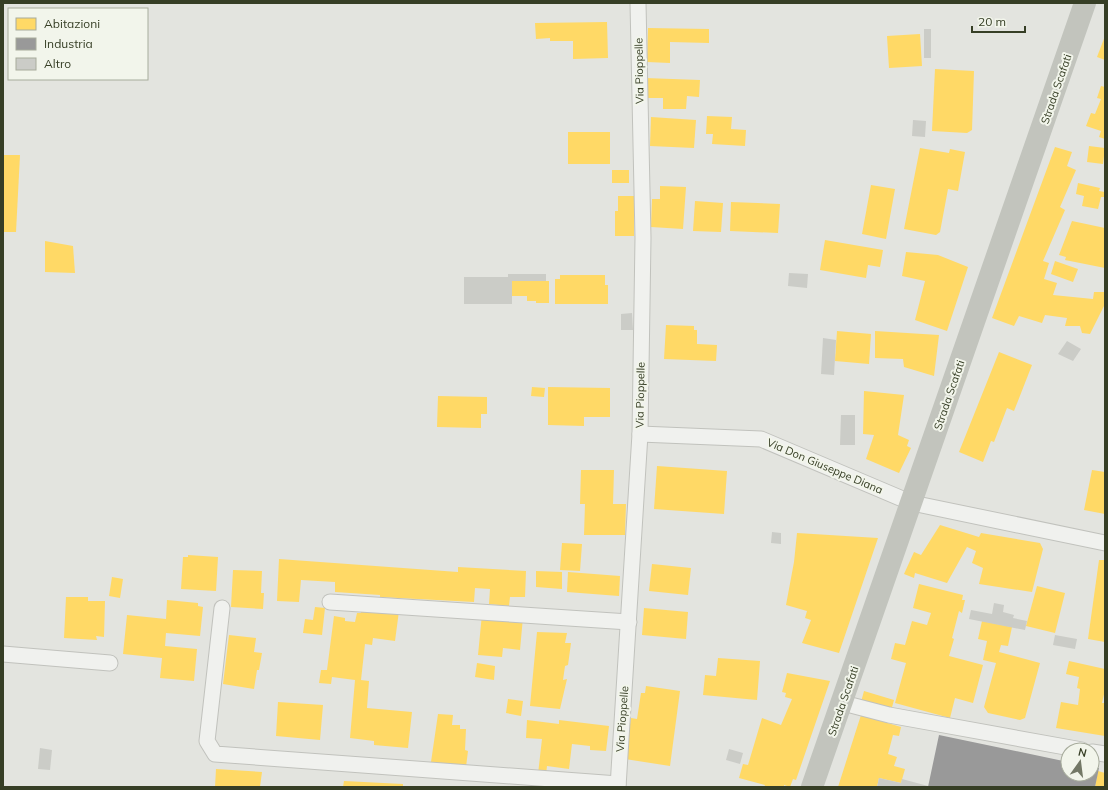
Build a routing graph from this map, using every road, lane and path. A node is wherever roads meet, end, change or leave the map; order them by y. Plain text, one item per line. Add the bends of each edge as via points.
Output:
1 (638, 3) edge
2 (1086, 3) edge
3 (640, 434) junction
4 (912, 503) junction
5 (1105, 544) edge
6 (330, 602) dead end
7 (222, 608) dead end
8 (629, 622) junction
9 (3, 654) edge
10 (110, 663) dead end
11 (843, 703) junction
12 (1060, 746) edge
13 (618, 785) edge
14 (812, 787) edge

1 - 3 street, Via Pioppelle via 643,238
2 - 4 street, Strada Scafati
3 - 4 street, Via Don Giuseppe Diana via 761,439
3 - 8 street, Via Pioppelle
4 - 5 street, Via Don Giuseppe Diana
4 - 11 street, Strada Scafati
6 - 8 street
7 - 13 street via 207,741 215,754
8 - 13 street, Via Pioppelle
9 - 10 street
11 - 12 street via 889,715
11 - 14 street, Strada Scafati

